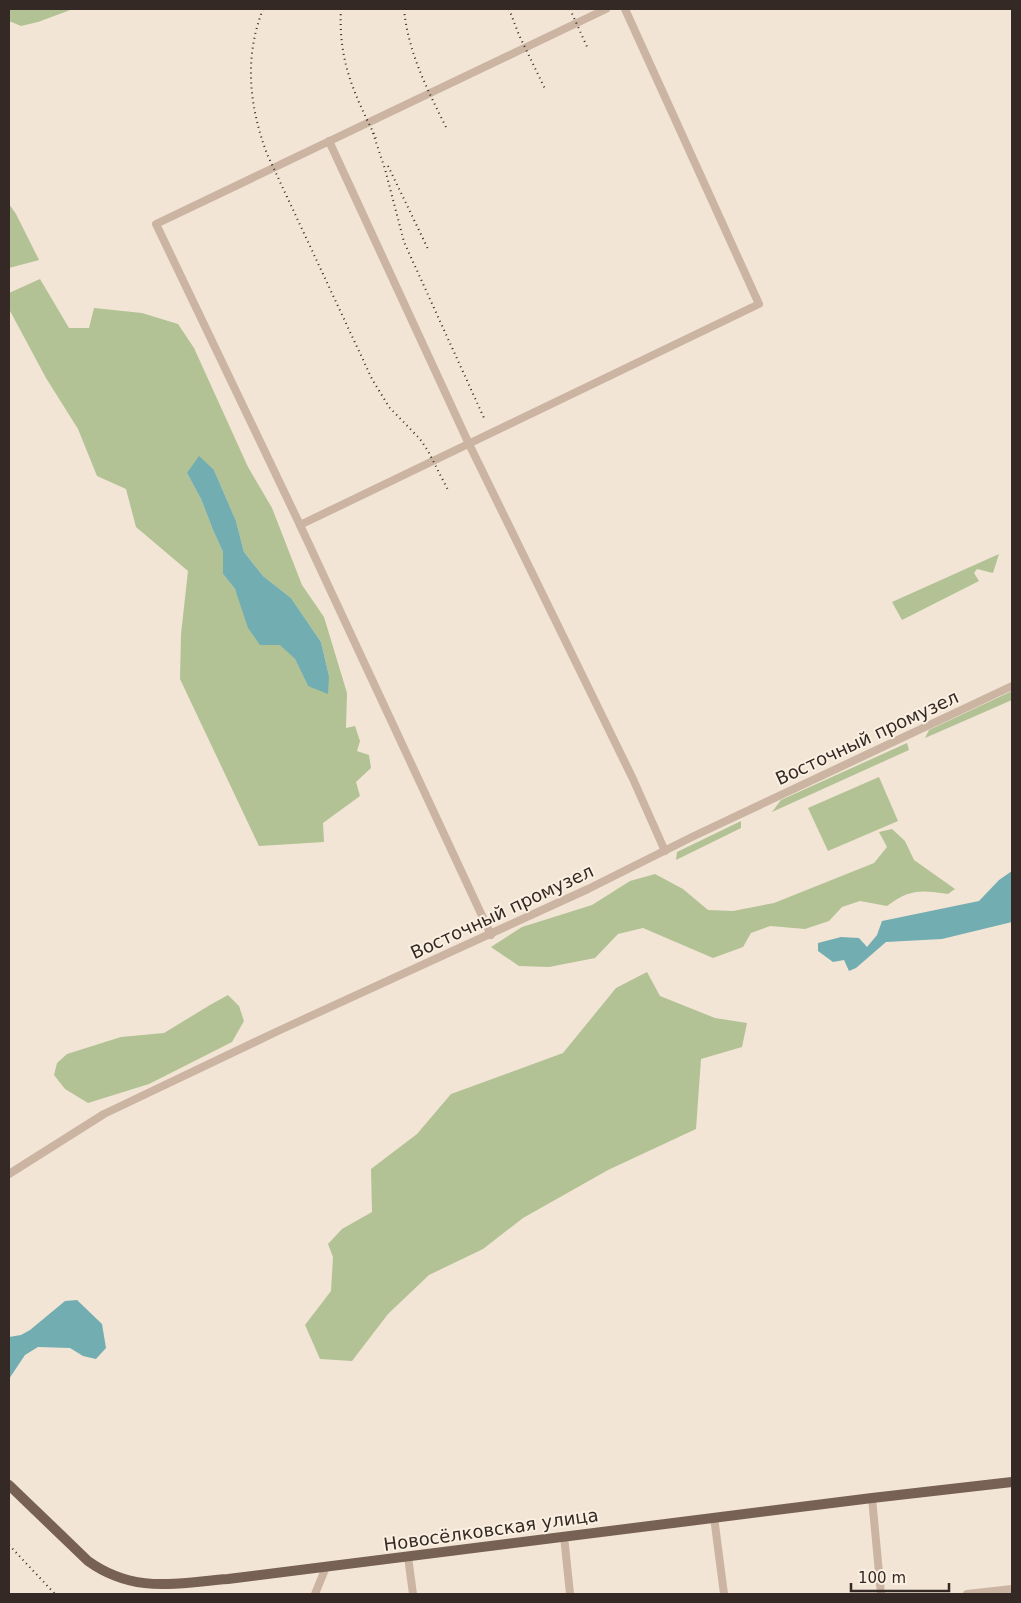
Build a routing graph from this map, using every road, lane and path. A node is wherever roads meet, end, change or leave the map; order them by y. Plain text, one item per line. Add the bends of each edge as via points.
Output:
1 (606, 9) edge
2 (625, 9) edge
3 (329, 141) junction
4 (470, 444) junction
5 (300, 525) junction
6 (1012, 686) edge
7 (665, 851) junction
8 (491, 935) junction
9 (9, 1174) edge
10 (1012, 1482) edge
11 (9, 1485) edge
12 (872, 1498) junction
13 (714, 1517) junction
14 (564, 1536) junction
15 (408, 1557) junction
16 (326, 1567) junction
17 (1012, 1590) edge
18 (314, 1594) edge
19 (413, 1594) edge
20 (570, 1594) edge
21 (724, 1594) edge
22 (881, 1594) edge
23 (967, 1594) edge

1 - 3 street
2 - 4 street via 759,304
3 - 4 street
3 - 5 street via 156,224
4 - 5 street
4 - 7 street
5 - 8 street
6 - 7 street, Восточный промузел
7 - 8 street, Восточный промузел
8 - 9 street, Восточный промузел via 104,1114
10 - 12 main road, Новосёлковская улица
11 - 16 main road, Новосёлковская улица via 88,1561 114,1577 128,1581 161,1584
12 - 13 main road, Новосёлковская улица
12 - 22 street
13 - 14 main road, Новосёлковская улица
13 - 21 street
14 - 15 main road, Новосёлковская улица
14 - 20 street
15 - 16 main road, Новосёлковская улица
15 - 19 street
16 - 18 street
17 - 23 street

